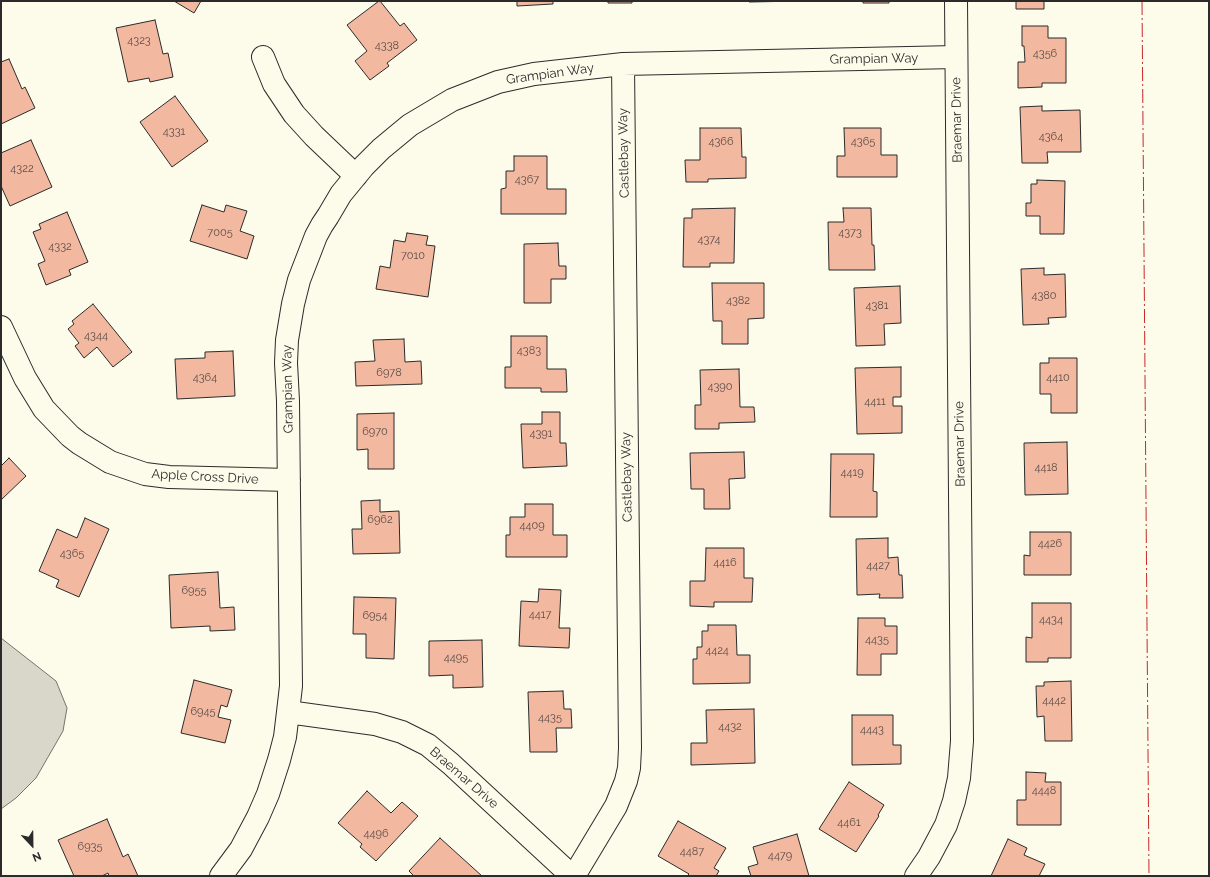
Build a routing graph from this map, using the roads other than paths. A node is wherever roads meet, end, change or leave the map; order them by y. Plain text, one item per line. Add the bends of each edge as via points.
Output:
1 (956, 1) edge
2 (262, 57) dead end
3 (956, 57) junction
4 (623, 64) junction
5 (356, 176) junction
6 (1, 327) edge
7 (289, 480) junction
8 (288, 712) junction
9 (221, 876) edge
10 (573, 876) edge
11 (916, 876) edge

1 - 3 street, Braemar Drive
2 - 5 street via 274,84 294,114
3 - 4 street, Grampian Way
3 - 11 street, Braemar Drive via 962,741 960,778 946,826
4 - 5 street, Grampian Way via 534,74 498,82 452,100 405,129
4 - 10 street, Castlebay Way via 630,748 626,781 616,806
5 - 7 street, Grampian Way via 341,194 316,236 299,280 293,304 286,364
6 - 7 street, Apple Cross Drive via 25,378 44,409 70,436 110,462 145,474 169,477
7 - 8 street, Grampian Way via 291,686
8 - 9 street, Grampian Way via 280,760 268,794 240,849
8 - 10 street, Braemar Drive via 375,724 402,732 428,745

